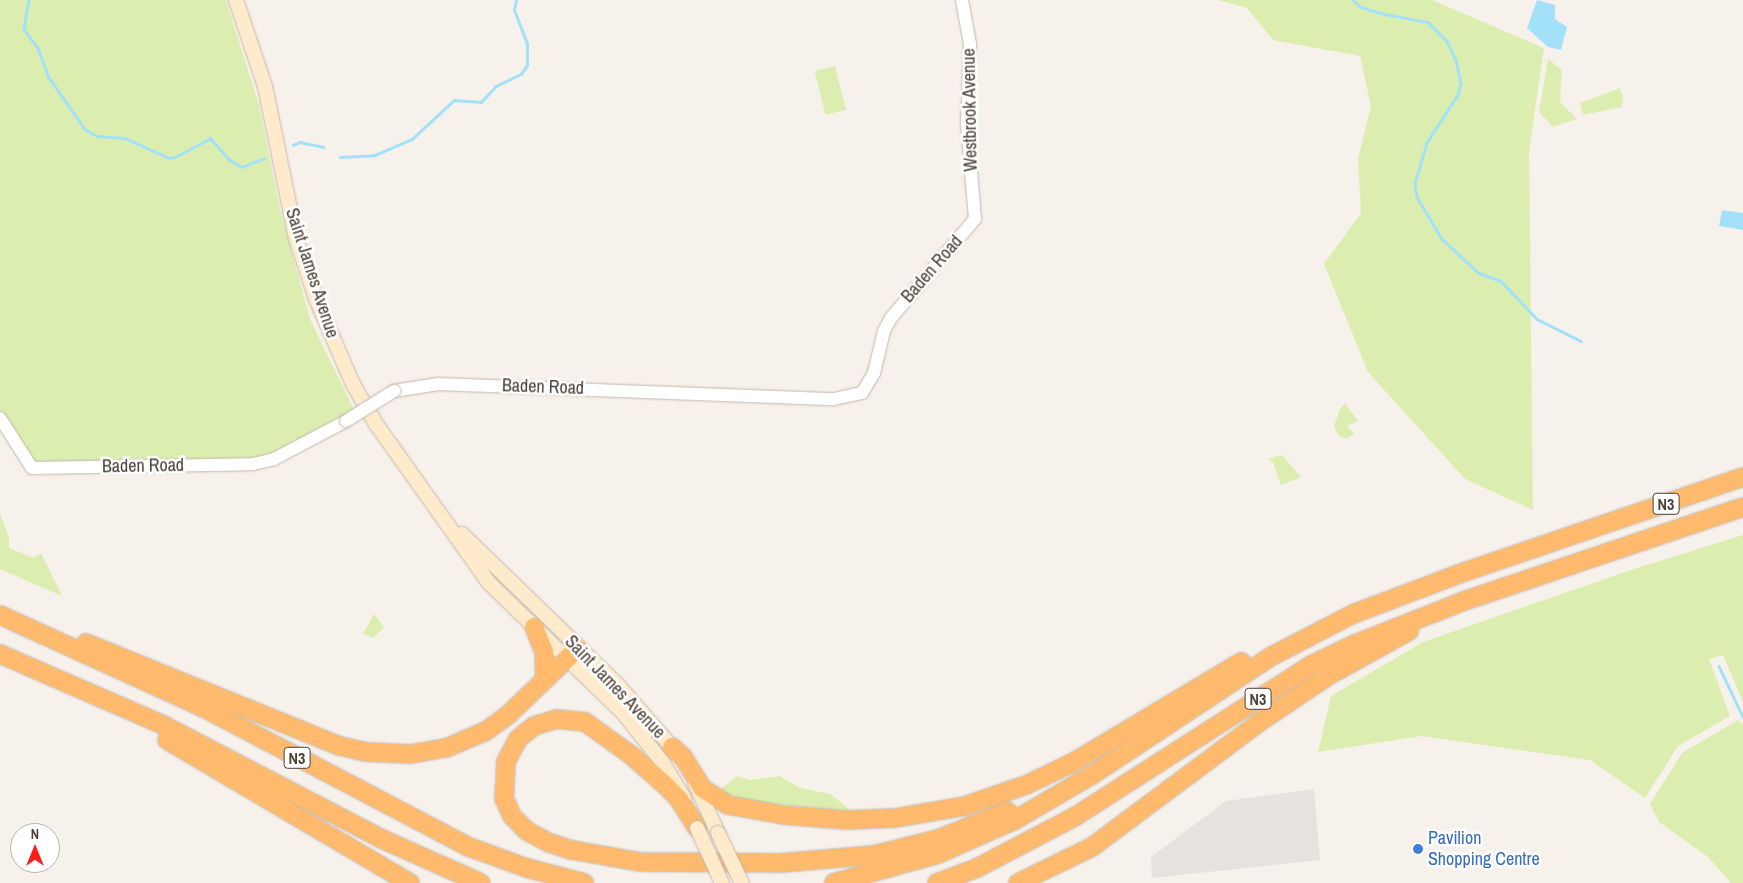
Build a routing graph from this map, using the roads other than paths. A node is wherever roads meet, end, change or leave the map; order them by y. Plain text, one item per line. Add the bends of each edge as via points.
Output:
1 (236, 0) edge
2 (962, 0) edge
3 (975, 219) joint
4 (0, 418) edge
5 (1743, 477) edge
6 (1743, 507) edge
7 (447, 520) junction
8 (1464, 601) junction
9 (7, 618) edge
10 (534, 627) junction
11 (1322, 629) junction
12 (573, 653) junction
13 (0, 654) edge
14 (37, 669) junction
15 (545, 679) junction
16 (1141, 741) junction
17 (672, 747) junction
18 (697, 828) junction
19 (1092, 846) junction
20 (410, 883) edge
21 (481, 883) edge
22 (584, 883) edge
23 (722, 883) edge
24 (742, 883) edge
25 (834, 883) edge
26 (937, 883) edge
27 (1018, 883) edge
28 (1040, 883) edge

1 - 7 main road, Saint James Avenue via 264,86 296,238 337,352 376,424
2 - 3 street, Westbrook Avenue via 970,44 967,124
3 - 4 street, Baden Road, bridge via 897,310 884,331 869,383 853,397 834,400 438,384 394,391 288,453 261,463 32,468
5 - 11 highway, N3 via 1396,596
6 - 8 highway, N3
7 - 10 main road, Saint James Avenue via 489,583
7 - 12 main road, Saint James Avenue
8 - 19 highway via 1328,676 1264,718
8 - 26 highway, N3 via 1362,640 1311,665 1076,816 977,868
9 - 15 highway via 109,651 340,746 365,752 411,754 446,748 486,731
9 - 22 highway, N3 via 206,709 460,843 527,868
10 - 12 main road, Saint James Avenue
10 - 15 highway via 544,652
11 - 16 highway, N3 via 1272,656
11 - 17 highway via 1252,655 1074,762 987,800 941,811 895,818 847,820 734,806 706,792 683,757
12 - 15 highway
12 - 17 main road, Saint James Avenue via 639,707
12 - 18 main road, Saint James Avenue via 651,746 676,784
13 - 14 highway, N3
14 - 20 highway via 98,707 220,769
14 - 21 highway, N3 via 216,750 382,839
16 - 18 highway via 1007,811 938,839 874,855 781,862 641,862 550,843 526,831 512,816 504,798 506,762 518,739 534,726 557,719 585,722 664,784 679,799
16 - 25 highway, N3 via 1092,775 1015,820 938,854
17 - 24 main road, Saint James Avenue, bridge via 699,790
18 - 23 main road, Saint James Avenue, bridge
19 - 27 highway
19 - 28 highway via 1070,866

